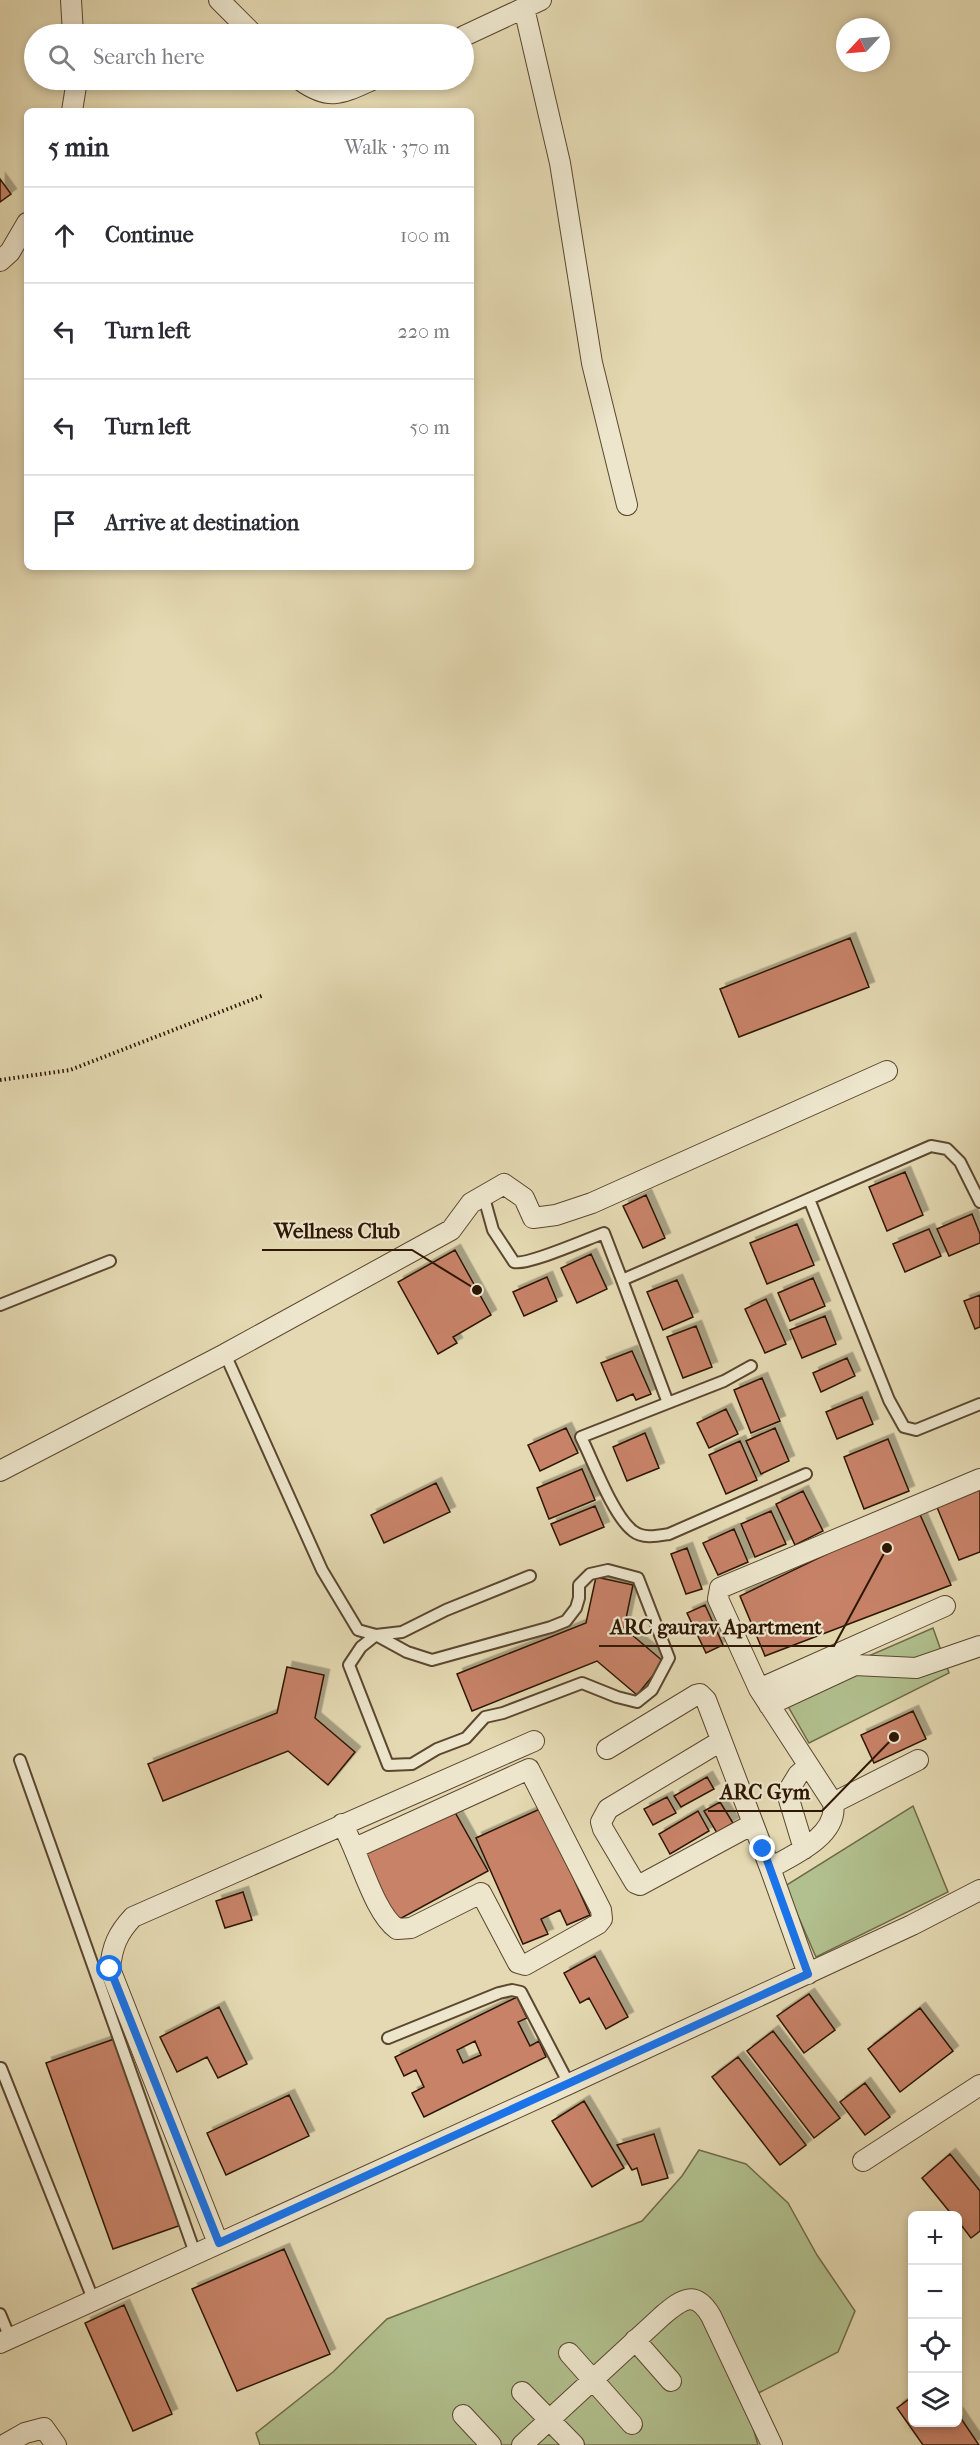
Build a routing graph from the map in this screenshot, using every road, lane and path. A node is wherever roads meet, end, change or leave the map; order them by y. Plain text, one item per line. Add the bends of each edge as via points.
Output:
1 (70, 0) edge
2 (219, 0) edge
3 (532, 4) edge
4 (73, 24) edge
5 (243, 24) edge
6 (474, 31) edge
7 (75, 90) edge
8 (314, 90) edge
9 (350, 90) edge
10 (72, 108) edge
11 (24, 228) edge
12 (0, 261) edge
13 (627, 505) dead end
14 (264, 995) dead end
15 (887, 1071) dead end
16 (0, 1080) edge
17 (483, 1194) junction
18 (809, 1199) junction
19 (980, 1202) edge
20 (110, 1261) dead end
21 (622, 1280) junction
22 (0, 1305) edge
23 (225, 1354) junction
24 (751, 1366) dead end
25 (668, 1403) junction
26 (980, 1404) edge
27 (0, 1471) edge
28 (806, 1473) dead end
29 (980, 1479) edge
30 (530, 1576) dead end
31 (945, 1606) dead end
32 (376, 1635) junction
33 (980, 1646) edge
34 (764, 1697) junction
35 (534, 1741) dead end
36 (721, 1741) junction
37 (607, 1749) dead end
38 (20, 1760) dead end
39 (918, 1760) dead end
40 (808, 1766) junction
41 (833, 1803) junction
42 (342, 1824) junction
43 (753, 1824) junction
44 (355, 1848) junction
45 (804, 1849) junction
46 (770, 1868) junction
47 (980, 1890) edge
48 (808, 1974) junction
49 (388, 2038) dead end
50 (1, 2068) edge
51 (569, 2084) junction
52 (980, 2085) edge
53 (863, 2161) dead end
54 (219, 2243) junction
55 (195, 2253) junction
56 (93, 2299) junction
57 (0, 2314) edge
58 (5, 2340) edge
59 (635, 2340) junction
60 (569, 2353) dead end
61 (593, 2379) junction
62 (671, 2381) dead end
63 (522, 2392) dead end
64 (463, 2415) dead end
65 (549, 2420) junction
66 (632, 2424) dead end
67 (4, 2445) edge
68 (56, 2445) edge
69 (491, 2445) edge
70 (522, 2445) edge
71 (574, 2445) edge
72 (772, 2445) edge

1 - 4 street
2 - 5 street
3 - 6 street
3 - 13 street via 592,363
7 - 10 street
8 - 9 street via 332,94
11 - 12 street
14 - 16 path via 70,1070
15 - 17 street via 592,1203 556,1215 534,1218 524,1198 504,1185
17 - 21 lane via 493,1230 514,1262 535,1260 604,1233
17 - 23 street via 451,1230
18 - 19 lane via 931,1146 947,1149 960,1162
18 - 21 lane
18 - 26 lane via 889,1400 904,1427 916,1430
20 - 22 lane
21 - 25 lane
23 - 27 street
23 - 32 lane via 322,1570 358,1630
24 - 25 lane
25 - 28 lane via 581,1437 618,1516 634,1532 651,1537 669,1534
29 - 34 street via 720,1588 718,1599
30 - 32 lane via 402,1632
31 - 34 street
32 - 32 lane via 407,1653 432,1660 551,1627 572,1616 579,1585 590,1574 608,1570 638,1578 669,1658 652,1690 637,1702 582,1683 485,1717 466,1738 412,1764 388,1765 349,1665 361,1647
33 - 34 street via 916,1668 855,1665
34 - 40 street
35 - 42 street
36 - 37 street via 706,1700 696,1695
36 - 43 street
36 - 43 street via 608,1809 601,1822 603,1828 635,1883 640,1885
38 - 55 lane
39 - 41 street
40 - 41 street
40 - 45 street via 787,1793
41 - 45 street via 832,1820
42 - 44 street
42 - 54 street via 133,1917 118,1932 111,1950 110,1969
43 - 46 street
44 - 44 street via 378,1905 388,1923 397,1929 411,1928 481,1893 518,1963 525,1965 602,1919 601,1910 529,1769
45 - 46 street
46 - 48 street
47 - 48 street
48 - 51 street
49 - 51 lane via 499,1993 521,1992
50 - 56 lane
51 - 54 street
52 - 53 street
54 - 55 street
55 - 56 street
56 - 58 street
57 - 58 lane
59 - 61 street
59 - 62 street
59 - 72 street via 672,2307 698,2300 711,2316
60 - 61 street
61 - 65 street
61 - 66 street
63 - 65 street
64 - 69 street
65 - 70 street
65 - 71 street
67 - 68 street via 44,2428

